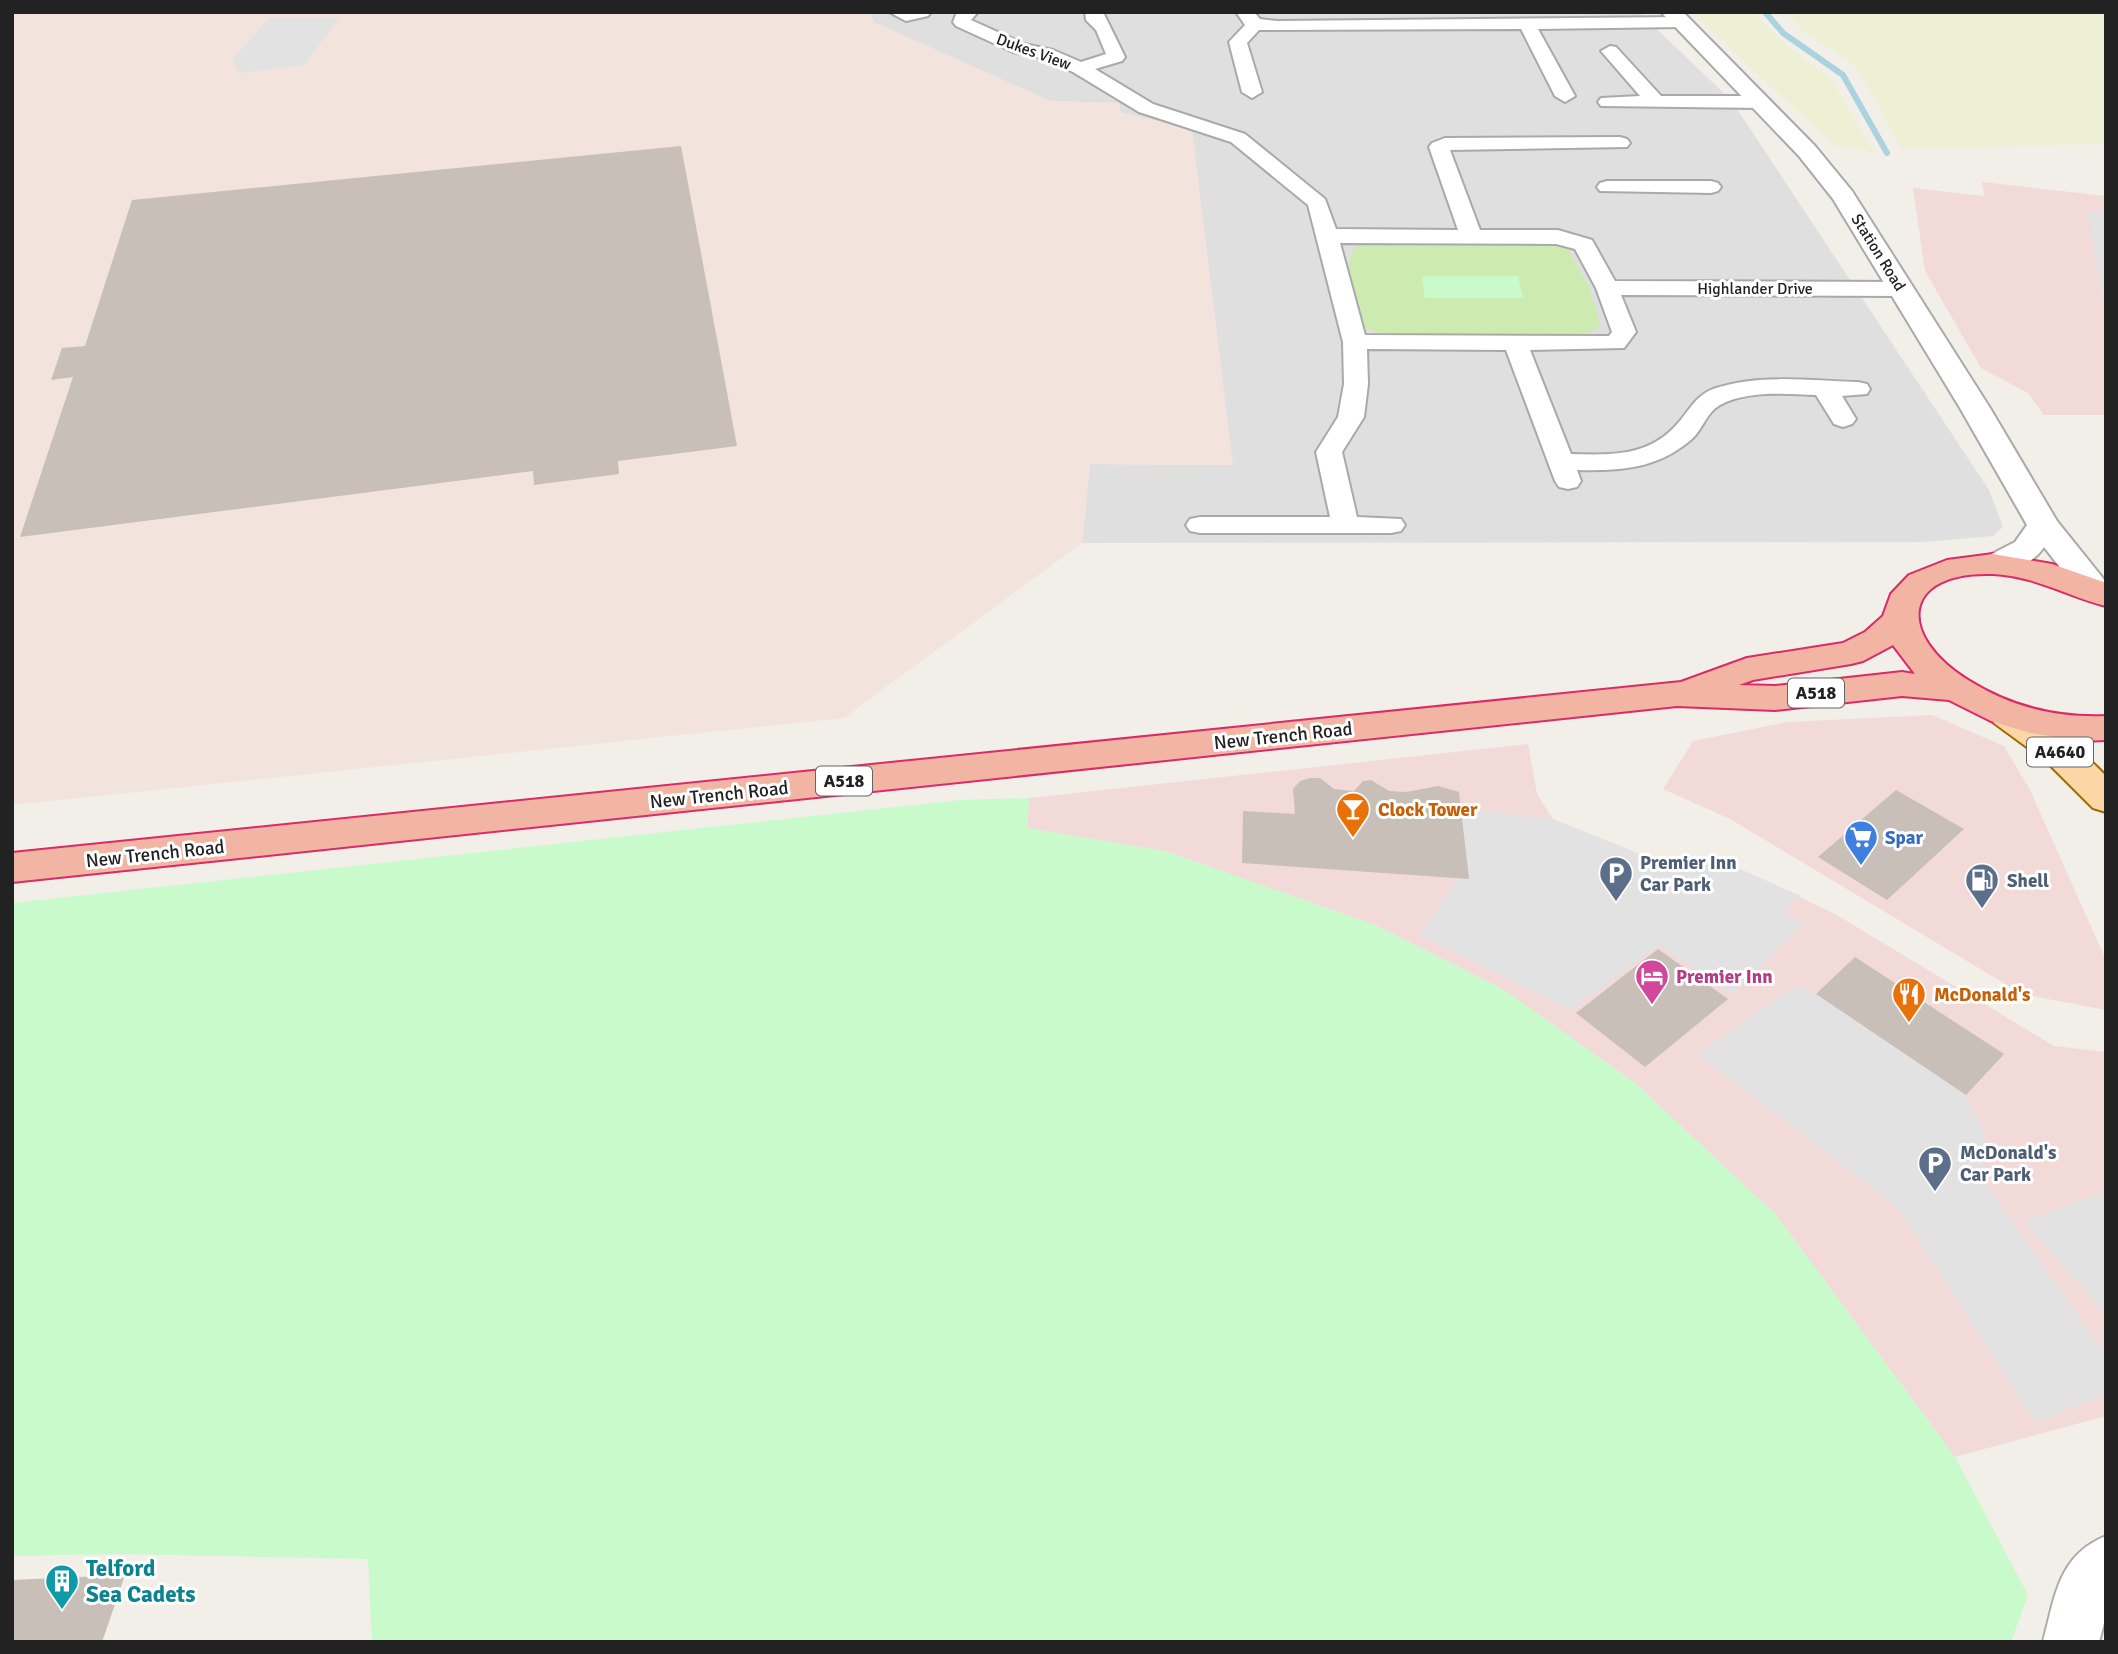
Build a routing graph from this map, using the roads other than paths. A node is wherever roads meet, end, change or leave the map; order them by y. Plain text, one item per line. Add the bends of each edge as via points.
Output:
1 (898, 12) edge
2 (922, 12) edge
3 (969, 12) edge
4 (1094, 12) edge
5 (1676, 17) edge
6 (1250, 18) edge
7 (1527, 24) junction
8 (1610, 51) dead end
9 (1080, 68) junction
10 (1252, 92) dead end
11 (1565, 96) dead end
12 (1608, 102) dead end
13 (1656, 102) junction
14 (1760, 102) junction
15 (1607, 187) dead end
16 (1641, 187) junction
17 (1711, 187) dead end
18 (1327, 236) junction
19 (1471, 236) junction
20 (1607, 288) junction
21 (1902, 289) junction
22 (1355, 342) junction
23 (1515, 343) junction
24 (1825, 389) junction
25 (1858, 389) dead end
26 (1843, 419) dead end
27 (1200, 525) dead end
28 (1345, 525) junction
29 (1391, 525) dead end
30 (2043, 525) junction
31 (1996, 565) junction
32 (2100, 593) edge
33 (1900, 618) junction
34 (1955, 689) junction
35 (1677, 694) junction
36 (2007, 714) junction
37 (2106, 728) edge
38 (2106, 799) edge
39 (12, 868) edge
40 (2106, 1563) edge
41 (2071, 1642) edge

1 - 2 street via 906,16
3 - 9 street, Dukes View via 962,22 1019,48
4 - 9 street, Dukes View via 1116,57
5 - 7 street
5 - 14 street, Station Road
6 - 7 street via 1277,26
6 - 10 street via 1238,42
7 - 11 street
8 - 13 street
9 - 18 street, Dukes View via 1146,108 1205,117 1238,138 1318,203
12 - 13 street
13 - 14 street
14 - 21 street, Station Road via 1843,196
15 - 16 street
16 - 17 street
16 - 19 street via 1616,135 1452,142 1439,147
18 - 19 street
18 - 22 street
19 - 20 street via 1558,236 1584,246
20 - 21 street, Highlander Drive
20 - 23 street via 1625,331 1616,344
21 - 30 street, Station Road
22 - 23 street
22 - 28 street via 1351,416 1329,452
23 - 24 street via 1564,473 1638,462 1661,452 1689,428 1708,401 1740,390
24 - 25 street
24 - 26 street
27 - 28 street
28 - 29 street
30 - 31 street via 2026,549
30 - 32 street, Station Road
31 - 32 highway via 2040,572
31 - 33 highway via 1937,572 1916,584 1903,599
33 - 34 highway via 1908,642 1926,666
33 - 35 highway, New Trench Road / A518 via 1877,640 1851,653 1747,669
34 - 35 highway, New Trench Road / A518 via 1902,684 1774,698
34 - 36 highway
35 - 39 highway, New Trench Road / A518
36 - 37 highway via 2055,726
36 - 38 main road, A4640 via 2059,752
40 - 41 street via 2085,1587

